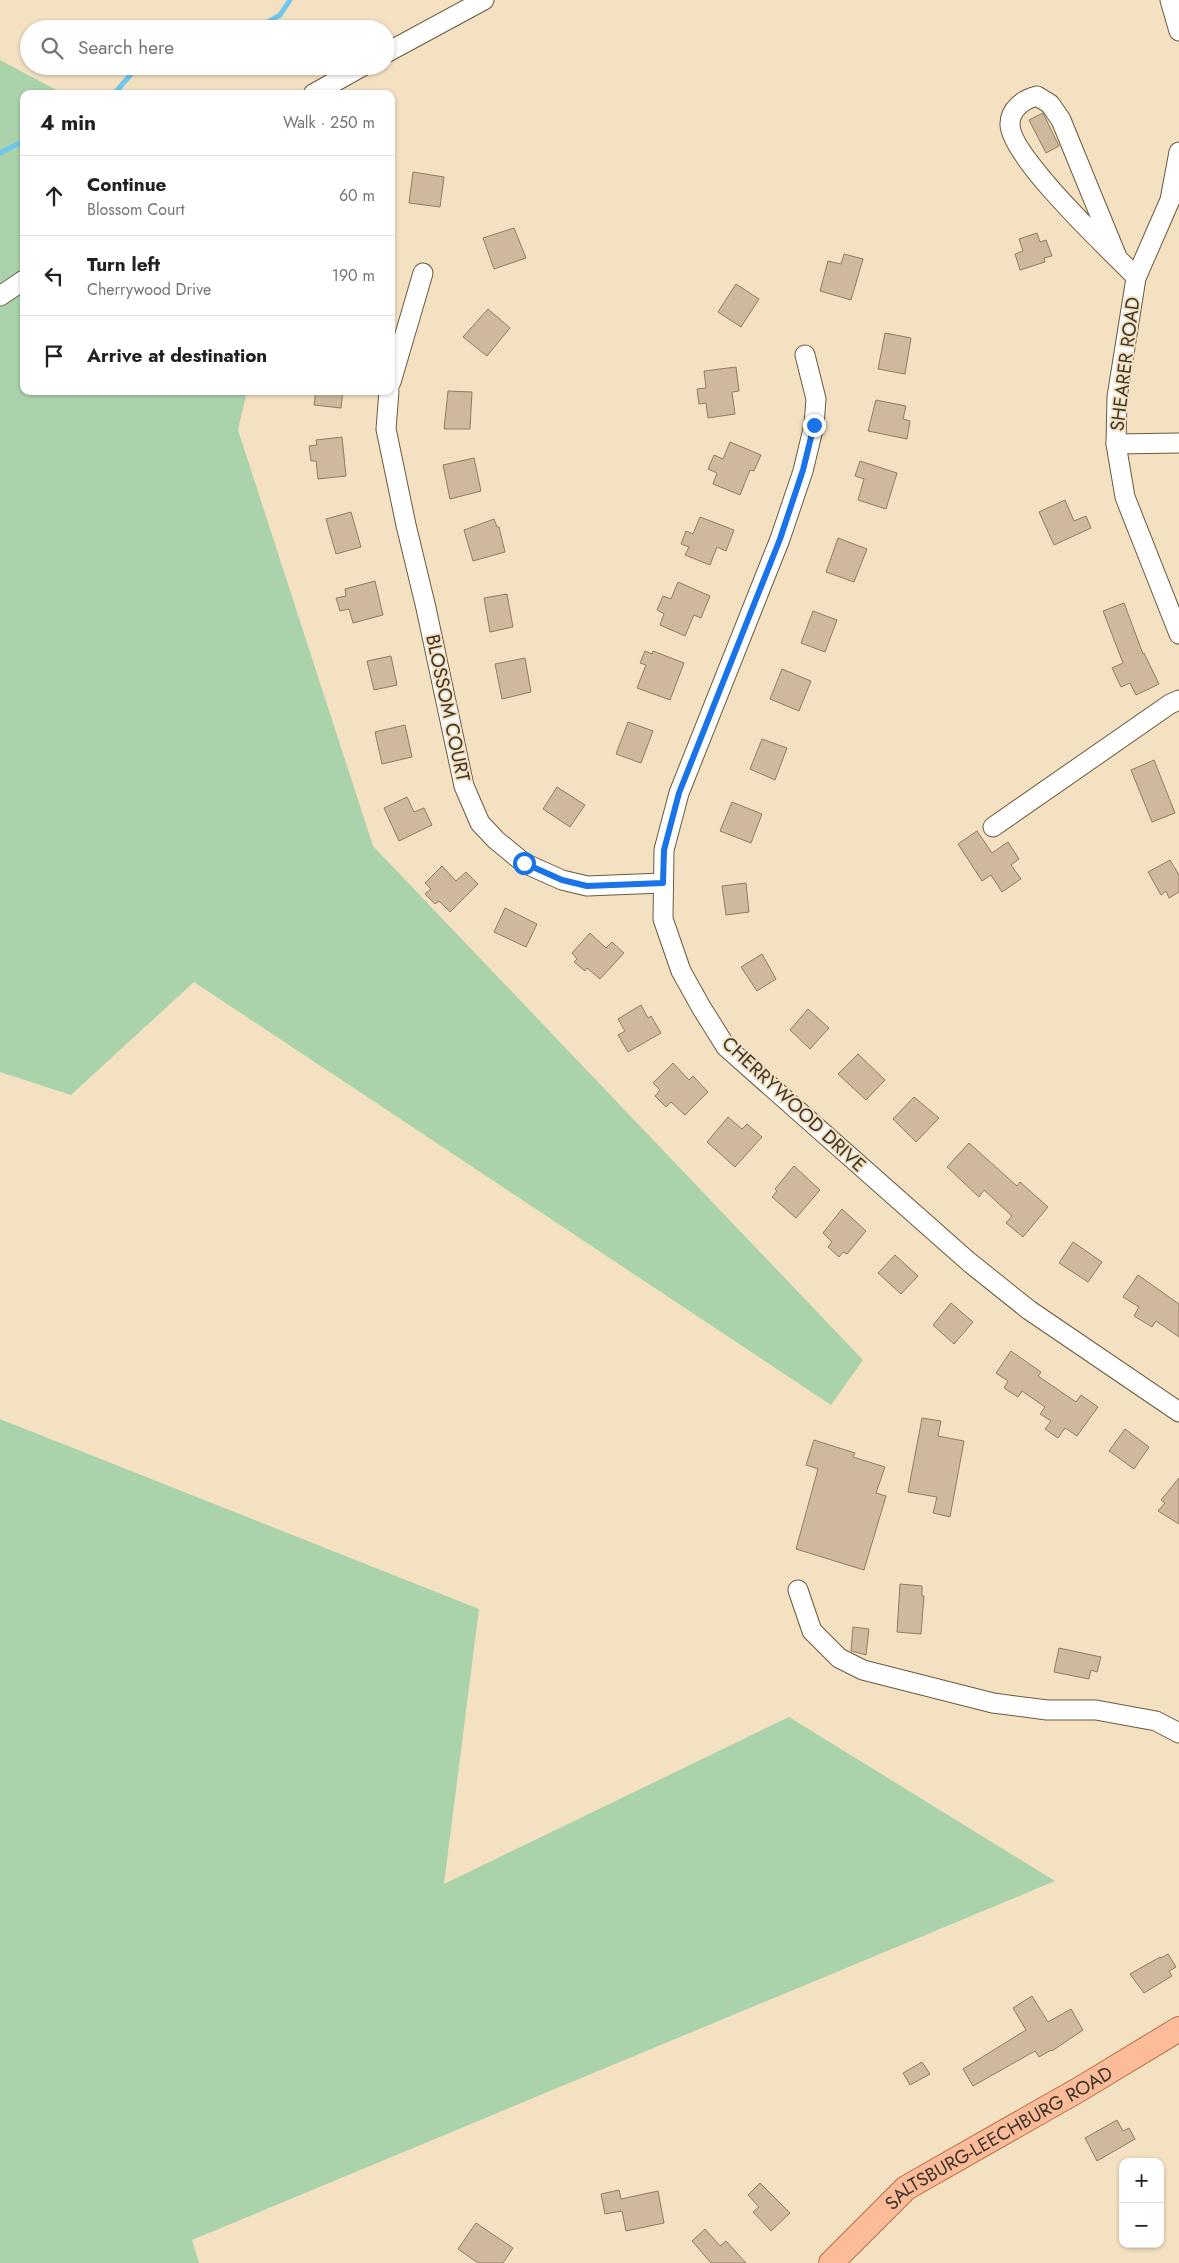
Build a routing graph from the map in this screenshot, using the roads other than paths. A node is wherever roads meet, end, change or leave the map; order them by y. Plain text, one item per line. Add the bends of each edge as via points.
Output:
1 (484, 0) edge
2 (1170, 0) edge
3 (1179, 31) edge
4 (395, 49) edge
5 (347, 75) edge
6 (320, 90) edge
7 (1179, 152) edge
8 (1175, 195) edge
9 (1117, 257) junction
10 (423, 273) dead end
11 (1136, 277) junction
12 (20, 283) edge
13 (0, 296) edge
14 (805, 355) dead end
15 (395, 368) edge
16 (389, 395) edge
17 (1179, 443) edge
18 (1116, 444) junction
19 (1179, 634) edge
20 (1179, 700) edge
21 (993, 827) dead end
22 (663, 883) junction
23 (1179, 1412) edge
24 (798, 1590) dead end
25 (1179, 1734) edge
26 (1179, 2029) edge
27 (831, 2263) edge

1 - 4 street
2 - 3 street
5 - 6 street
7 - 8 street, SHEARER ROAD
8 - 11 street, SHEARER ROAD
9 - 9 street via 1035,171 1016,144 1010,124 1014,110 1025,99 1037,96 1050,104 1061,120
9 - 11 street
10 - 15 street
11 - 18 street, SHEARER ROAD via 1117,397
12 - 13 street
14 - 22 street, CHERRYWOOD DRIVE via 816,399 814,425 803,470 780,539 679,793 664,850
16 - 22 street, BLOSSOM COURT via 386,429 406,525 464,786 480,823 524,863 562,880 587,886
17 - 18 street
18 - 19 street, SHEARER ROAD via 1125,497
20 - 21 street
22 - 23 street, CHERRYWOOD DRIVE via 663,920 681,971 726,1047 969,1262 1029,1310
24 - 25 street via 812,1631 839,1658 863,1670 993,1702 1047,1710 1096,1710 1156,1721
26 - 27 main road, SALTSBURG-LEECHBURG ROAD via 906,2188

